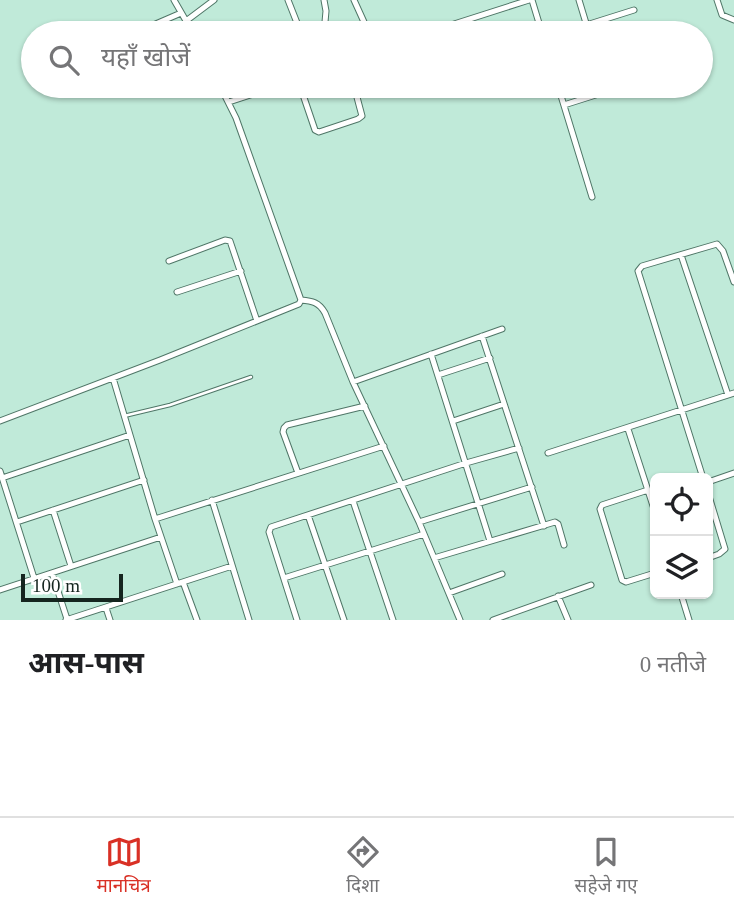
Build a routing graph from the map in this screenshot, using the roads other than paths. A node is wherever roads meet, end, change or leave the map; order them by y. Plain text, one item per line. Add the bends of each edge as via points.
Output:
1 (215, 0) edge
2 (288, 0) edge
3 (324, 0) edge
4 (354, 0) edge
5 (531, 0) edge
6 (579, 0) edge
7 (716, 0) edge
8 (177, 1) edge
9 (634, 10) dead end
10 (181, 13) junction
11 (734, 20) edge
12 (162, 21) edge
13 (186, 21) joint
14 (296, 21) edge
15 (325, 21) edge
16 (364, 21) edge
17 (464, 21) edge
18 (538, 21) edge
19 (586, 21) edge
20 (600, 21) edge
21 (227, 98) edge
22 (241, 98) edge
23 (304, 98) edge
24 (357, 98) edge
25 (562, 98) edge
26 (586, 98) edge
27 (229, 102) junction
28 (564, 105) junction
29 (592, 197) dead end
30 (681, 255) junction
31 (169, 261) dead end
32 (241, 271) junction
33 (734, 282) edge
34 (177, 292) dead end
35 (301, 300) junction
36 (257, 321) junction
37 (502, 329) dead end
38 (482, 336) junction
39 (431, 355) junction
40 (490, 358) junction
41 (438, 375) junction
42 (251, 376) dead end
43 (113, 378) junction
44 (353, 382) junction
45 (731, 394) edge
46 (504, 404) junction
47 (365, 406) junction
48 (682, 411) junction
49 (124, 416) junction
50 (0, 421) edge
51 (453, 421) junction
52 (628, 429) junction
53 (130, 435) junction
54 (384, 446) junction
55 (519, 448) junction
56 (548, 453) dead end
57 (466, 463) junction
58 (298, 473) junction
59 (701, 473) edge
60 (734, 473) edge
61 (1, 474) edge
62 (144, 480) junction
63 (713, 480) edge
64 (403, 485) junction
65 (532, 487) junction
66 (648, 490) junction
67 (650, 496) edge
68 (212, 500) junction
69 (353, 500) junction
70 (479, 503) junction
71 (713, 509) edge
72 (52, 510) junction
73 (308, 515) junction
74 (155, 519) junction
75 (17, 522) junction
76 (419, 522) junction
77 (544, 526) junction
78 (424, 534) junction
79 (161, 537) junction
80 (490, 541) junction
81 (565, 545) dead end
82 (370, 550) junction
83 (713, 556) edge
84 (435, 558) junction
85 (325, 564) junction
86 (71, 566) junction
87 (232, 566) junction
88 (52, 573) junction
89 (502, 574) dead end
90 (650, 575) edge
91 (34, 578) junction
92 (284, 578) junction
93 (180, 583) junction
94 (591, 585) dead end
95 (0, 590) edge
96 (449, 593) junction
97 (558, 596) junction
98 (683, 599) edge
99 (106, 608) junction
100 (511, 613) junction
101 (67, 620) edge
102 (110, 620) edge
103 (197, 620) edge
104 (249, 620) edge
105 (298, 620) edge
106 (344, 620) edge
107 (393, 620) edge
108 (460, 620) edge
109 (493, 620) edge
110 (513, 620) edge
111 (568, 620) edge
112 (689, 620) edge

1 - 13 street
2 - 14 street
3 - 15 street
4 - 16 street
5 - 17 street
5 - 18 street
6 - 19 street
7 - 11 street via 722,15
8 - 10 street
9 - 20 street
10 - 12 street
10 - 13 street
21 - 27 street
22 - 27 street
23 - 24 street via 319,132 362,116
25 - 28 street
26 - 28 street
27 - 35 street
28 - 29 street
30 - 33 street via 719,246
30 - 45 street
30 - 48 street via 638,271
31 - 32 street via 228,240
32 - 34 street
32 - 36 street
35 - 36 street
35 - 44 street via 322,307
36 - 43 street
37 - 38 street
38 - 39 street
38 - 40 street
39 - 41 street
39 - 44 street
40 - 41 street
40 - 46 street
41 - 51 street
42 - 49 lane
43 - 49 street
43 - 50 street
44 - 47 street
45 - 48 street
46 - 51 street
46 - 55 street
47 - 54 street
47 - 58 street via 287,425 284,432
48 - 52 street
48 - 59 street
49 - 53 street
51 - 57 street
52 - 56 street
52 - 66 street
53 - 61 street
53 - 62 street
54 - 58 street
54 - 64 street
55 - 57 street
55 - 65 street
57 - 64 street
57 - 70 street
58 - 68 street
60 - 63 street
61 - 75 street
62 - 72 street
62 - 74 street
64 - 69 street
64 - 76 street
65 - 70 street
65 - 77 street
66 - 67 street
66 - 90 street via 600,509 622,580
68 - 74 street
68 - 87 street
69 - 73 street
69 - 82 street
70 - 76 street
70 - 80 street
71 - 83 street via 725,549
72 - 75 street
72 - 86 street
73 - 85 street
73 - 92 street via 269,529
74 - 79 street
75 - 91 street
76 - 78 street
77 - 80 street
77 - 81 street via 557,523
78 - 82 street
78 - 84 street
79 - 86 street
79 - 93 street
80 - 84 street
82 - 85 street
82 - 107 street
84 - 96 street
85 - 92 street
85 - 106 street
86 - 88 street
87 - 93 street
87 - 104 street
88 - 91 street
88 - 101 street
89 - 96 street
91 - 95 street
92 - 105 street
93 - 99 street
93 - 103 street
94 - 97 street
96 - 108 street
97 - 100 street
97 - 111 street
98 - 112 street
99 - 101 street
99 - 102 street
100 - 109 street
100 - 110 street

